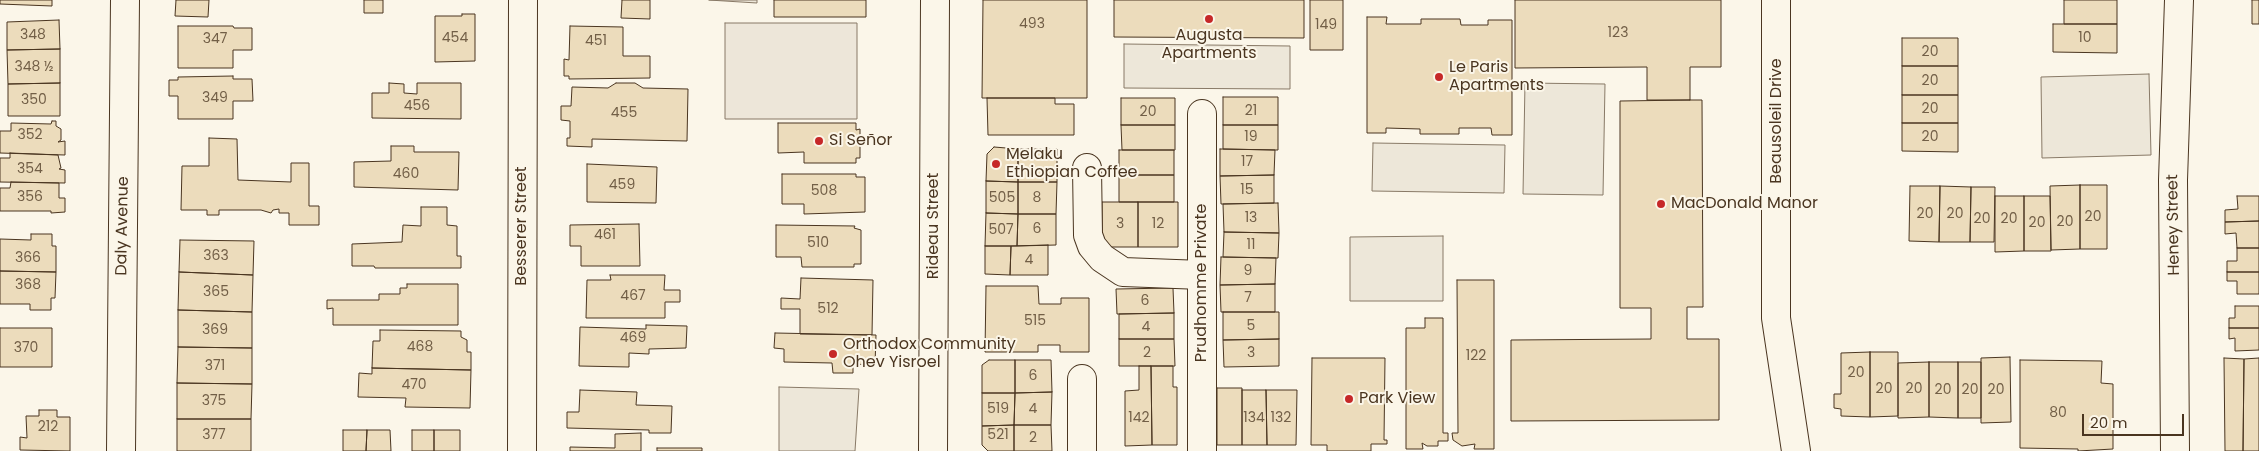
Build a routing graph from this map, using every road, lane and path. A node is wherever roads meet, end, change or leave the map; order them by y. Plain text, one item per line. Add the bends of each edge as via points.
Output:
1 (125, 0) edge
2 (523, 0) edge
3 (935, 0) edge
4 (1776, 0) edge
5 (2179, 0) edge
6 (1202, 114) dead end
7 (1087, 168) dead end
8 (1202, 275) junction
9 (1082, 379) dead end
10 (121, 451) edge
11 (522, 451) edge
12 (933, 451) edge
13 (1082, 451) edge
14 (1202, 451) edge
15 (1796, 451) edge
16 (2175, 451) edge

1 - 10 street, Daly Avenue
2 - 11 street, Besserer Street
3 - 12 street, Rideau Street
4 - 15 street, Beausoleil Drive via 1776,318
5 - 16 street, Heney Street via 2173,180
6 - 8 street, Prudhomme Private
7 - 8 street via 1088,235 1102,258 1123,272
8 - 14 street, Prudhomme Private
9 - 13 street

